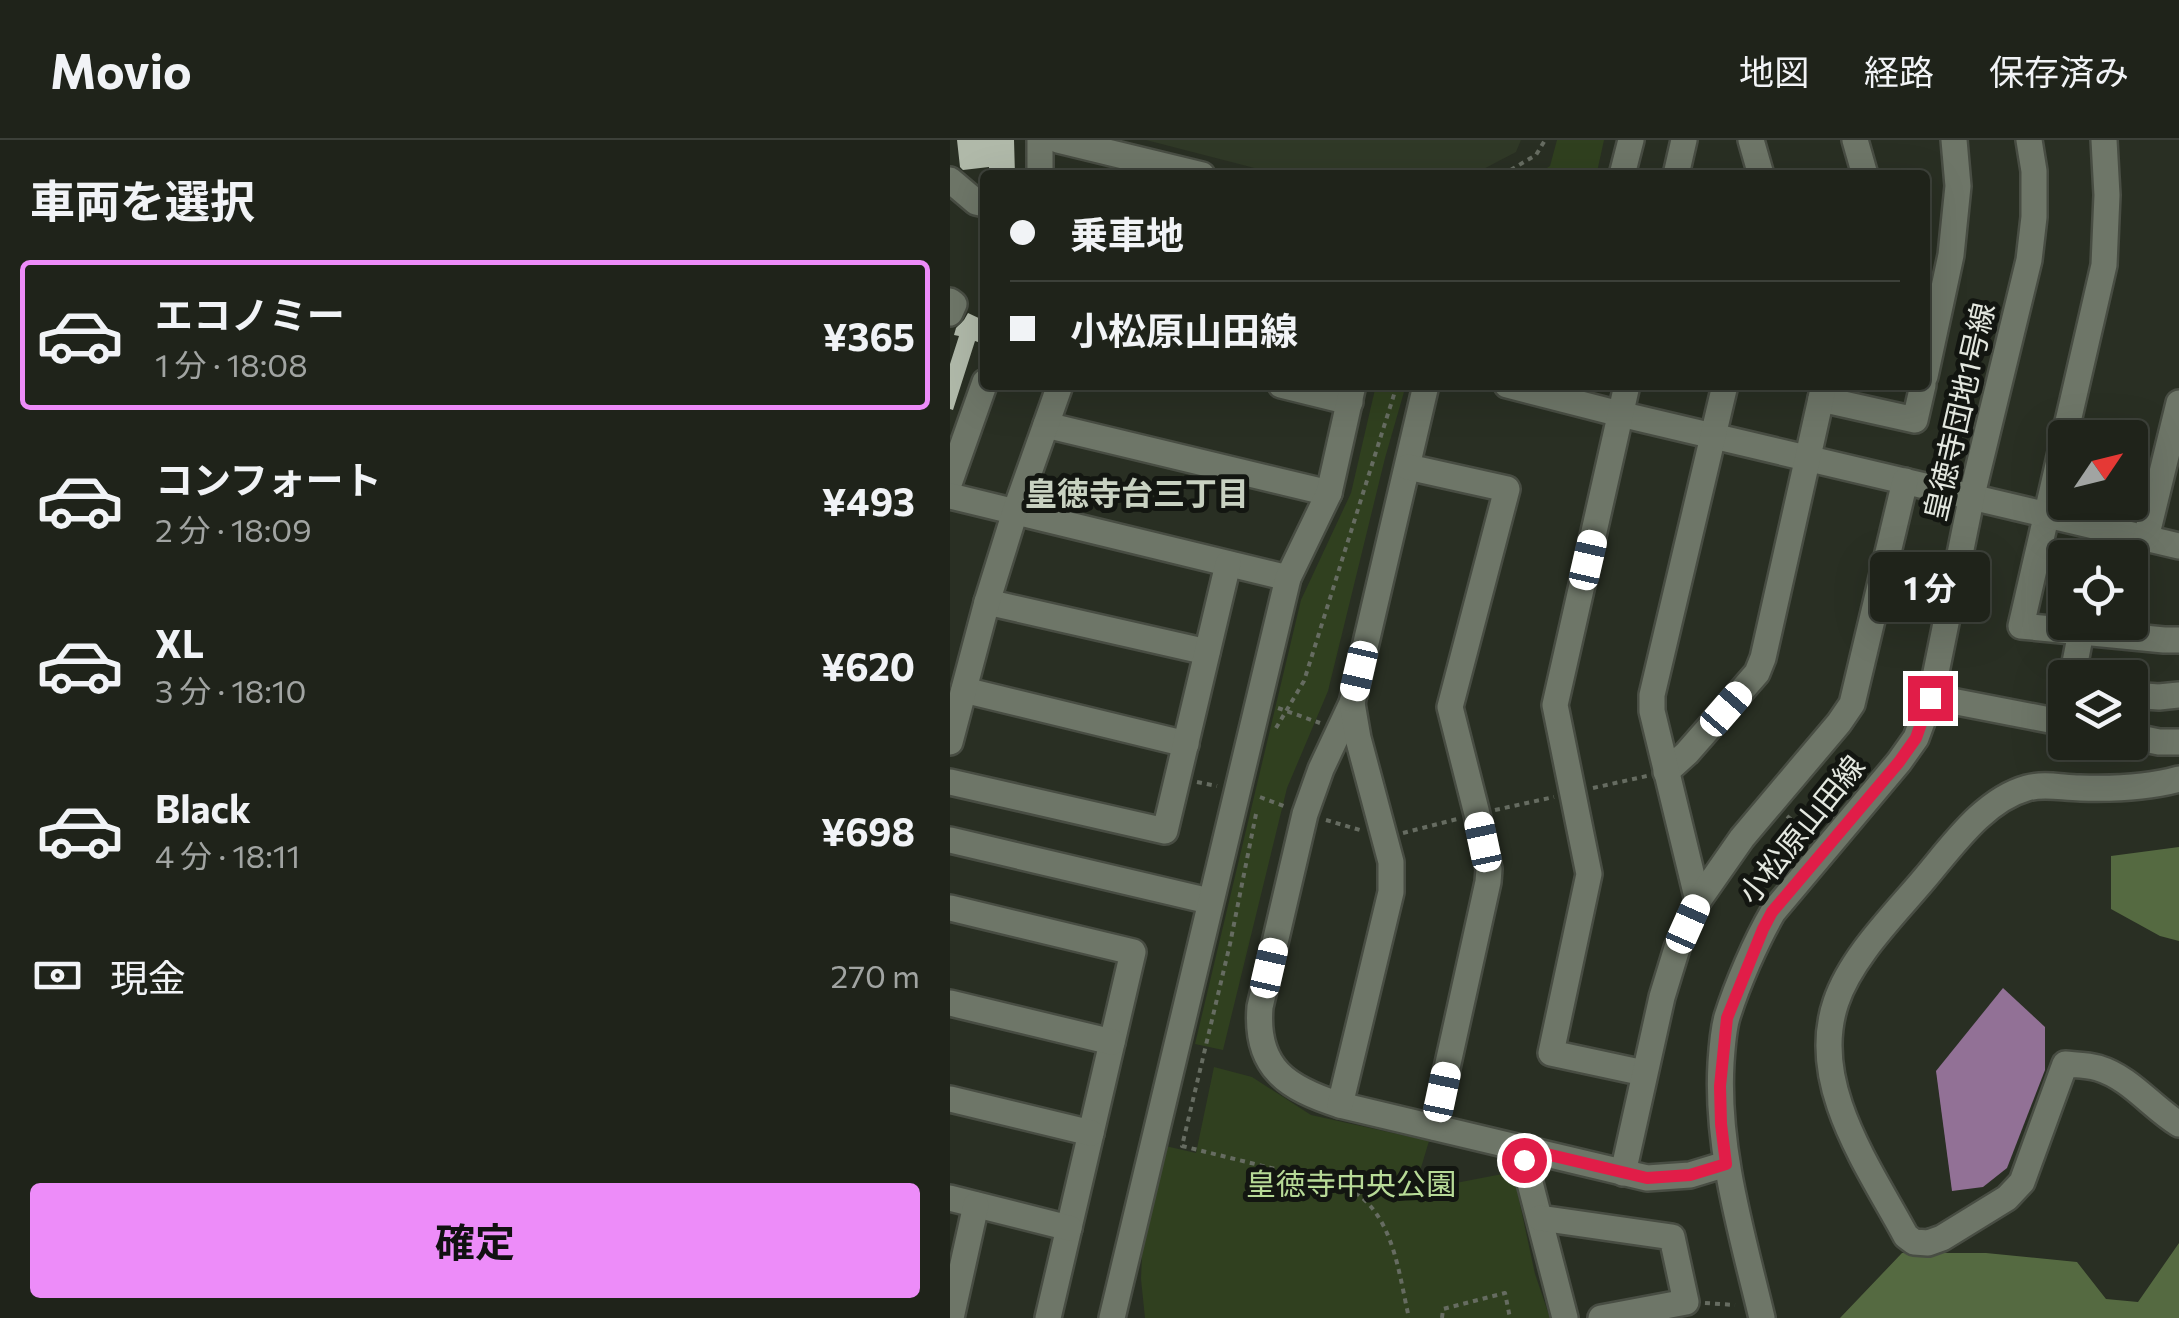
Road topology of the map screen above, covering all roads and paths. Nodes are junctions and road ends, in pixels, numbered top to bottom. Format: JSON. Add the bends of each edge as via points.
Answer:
{"nodes":[{"id":1,"x":1040,"y":140,"type":"edge"},
{"id":2,"x":1058,"y":140,"type":"edge"},
{"id":3,"x":1545,"y":140,"type":"edge"},
{"id":4,"x":1631,"y":140,"type":"edge"},
{"id":5,"x":1684,"y":140,"type":"edge"},
{"id":6,"x":1751,"y":140,"type":"edge"},
{"id":7,"x":1855,"y":140,"type":"edge"},
{"id":8,"x":1954,"y":140,"type":"edge"},
{"id":9,"x":2029,"y":140,"type":"edge"},
{"id":10,"x":2104,"y":140,"type":"edge"},
{"id":11,"x":1110,"y":164,"type":"edge"},
{"id":12,"x":1040,"y":170,"type":"edge"},
{"id":13,"x":1160,"y":170,"type":"edge"},
{"id":14,"x":1510,"y":170,"type":"edge"},
{"id":15,"x":1623,"y":170,"type":"edge"},
{"id":16,"x":1677,"y":170,"type":"edge"},
{"id":17,"x":1760,"y":170,"type":"edge"},
{"id":18,"x":1864,"y":170,"type":"edge"},
{"id":19,"x":950,"y":180,"type":"edge"},
{"id":20,"x":980,"y":203,"type":"edge"},
{"id":21,"x":950,"y":301,"type":"edge"},
{"id":22,"x":950,"y":314,"type":"edge"},
{"id":23,"x":1930,"y":352,"type":"edge"},
{"id":24,"x":982,"y":390,"type":"edge"},
{"id":25,"x":1058,"y":390,"type":"edge"},
{"id":26,"x":1325,"y":390,"type":"edge"},
{"id":27,"x":1425,"y":390,"type":"edge"},
{"id":28,"x":1540,"y":390,"type":"edge"},
{"id":29,"x":1626,"y":390,"type":"edge"},
{"id":30,"x":1724,"y":390,"type":"edge"},
{"id":31,"x":1922,"y":390,"type":"edge"},
{"id":32,"x":1823,"y":392,"type":"edge"},
{"id":33,"x":1352,"y":393,"type":"edge"},
{"id":34,"x":2179,"y":403,"type":"edge"},
{"id":35,"x":1620,"y":414,"type":"junction"},
{"id":36,"x":1046,"y":426,"type":"junction"},
{"id":37,"x":1714,"y":436,"type":"junction"},
{"id":38,"x":1809,"y":459,"type":"junction"},
{"id":39,"x":1408,"y":467,"type":"junction"},
{"id":40,"x":950,"y":480,"type":"edge"},
{"id":41,"x":1905,"y":481,"type":"junction"},
{"id":42,"x":1329,"y":492,"type":"junction"},
{"id":43,"x":950,"y":496,"type":"edge"},
{"id":44,"x":1972,"y":496,"type":"junction"},
{"id":45,"x":1015,"y":512,"type":"junction"},
{"id":46,"x":2046,"y":514,"type":"junction"},
{"id":47,"x":2146,"y":538,"type":"junction"},
{"id":48,"x":2179,"y":546,"type":"edge"},
{"id":49,"x":1228,"y":564,"type":"junction"},
{"id":50,"x":1288,"y":578,"type":"junction"},
{"id":51,"x":987,"y":602,"type":"junction"},
{"id":52,"x":2048,"y":629,"type":"edge"},
{"id":53,"x":2148,"y":638,"type":"edge"},
{"id":54,"x":2179,"y":640,"type":"edge"},
{"id":55,"x":1207,"y":652,"type":"junction"},
{"id":56,"x":964,"y":690,"type":"junction"},
{"id":57,"x":2179,"y":695,"type":"edge"},
{"id":58,"x":2148,"y":697,"type":"edge"},
{"id":59,"x":1930,"y":698,"type":"junction"},
{"id":60,"x":1352,"y":703,"type":"junction"},
{"id":61,"x":1258,"y":705,"type":"junction"},
{"id":62,"x":2048,"y":721,"type":"edge"},
{"id":63,"x":1330,"y":726,"type":"dead end"},
{"id":64,"x":2148,"y":740,"type":"edge"},
{"id":65,"x":950,"y":742,"type":"edge"},
{"id":66,"x":2179,"y":742,"type":"edge"},
{"id":67,"x":1186,"y":744,"type":"junction"},
{"id":68,"x":1666,"y":772,"type":"junction"},
{"id":69,"x":1178,"y":777,"type":"junction"},
{"id":70,"x":2179,"y":779,"type":"edge"},
{"id":71,"x":950,"y":782,"type":"edge"},
{"id":72,"x":1236,"y":791,"type":"junction"},
{"id":73,"x":1771,"y":804,"type":"junction"},
{"id":74,"x":1810,"y":835,"type":"dead end"},
{"id":75,"x":950,"y":840,"type":"edge"},
{"id":76,"x":1698,"y":901,"type":"junction"},
{"id":77,"x":1210,"y":902,"type":"junction"},
{"id":78,"x":950,"y":908,"type":"edge"},
{"id":79,"x":950,"y":1003,"type":"edge"},
{"id":80,"x":1112,"y":1042,"type":"junction"},
{"id":81,"x":1644,"y":1073,"type":"junction"},
{"id":82,"x":950,"y":1100,"type":"edge"},
{"id":83,"x":1340,"y":1105,"type":"junction"},
{"id":84,"x":2179,"y":1124,"type":"edge"},
{"id":85,"x":1434,"y":1127,"type":"junction"},
{"id":86,"x":1091,"y":1133,"type":"junction"},
{"id":87,"x":1521,"y":1148,"type":"junction"},
{"id":88,"x":1726,"y":1164,"type":"junction"},
{"id":89,"x":1623,"y":1173,"type":"junction"},
{"id":90,"x":950,"y":1198,"type":"edge"},
{"id":91,"x":976,"y":1205,"type":"junction"},
{"id":92,"x":1540,"y":1218,"type":"junction"},
{"id":93,"x":1069,"y":1228,"type":"junction"},
{"id":94,"x":1686,"y":1302,"type":"junction"},
{"id":95,"x":1754,"y":1312,"type":"edge"},
{"id":96,"x":951,"y":1318,"type":"edge"},
{"id":97,"x":1048,"y":1318,"type":"edge"},
{"id":98,"x":1112,"y":1318,"type":"edge"},
{"id":99,"x":1442,"y":1318,"type":"edge"},
{"id":100,"x":1510,"y":1318,"type":"edge"},
{"id":101,"x":1565,"y":1318,"type":"edge"},
{"id":102,"x":1600,"y":1318,"type":"edge"}],
"edges":[{"from":1,"to":12,"type":"street"},
{"from":2,"to":11,"type":"street"},
{"from":3,"to":14,"type":"path"},
{"from":4,"to":15,"type":"street"},
{"from":5,"to":16,"type":"street"},
{"from":6,"to":17,"type":"street"},
{"from":7,"to":18,"type":"street"},
{"from":8,"to":23,"type":"street","via":[[1958,186]]},
{"from":9,"to":44,"type":"street","name":"皇徳寺団地1号線","via":[[2029,260]]},
{"from":10,"to":46,"type":"street","via":[[2104,265]]},
{"from":11,"to":13,"type":"street"},
{"from":19,"to":20,"type":"street"},
{"from":21,"to":22,"type":"street"},
{"from":24,"to":40,"type":"street"},
{"from":25,"to":36,"type":"street"},
{"from":26,"to":33,"type":"street"},
{"from":27,"to":39,"type":"street"},
{"from":28,"to":35,"type":"street"},
{"from":29,"to":35,"type":"street"},
{"from":30,"to":37,"type":"street"},
{"from":31,"to":32,"type":"street","via":[[1916,420]]},
{"from":32,"to":38,"type":"street"},
{"from":33,"to":42,"type":"street"},
{"from":34,"to":47,"type":"street"},
{"from":35,"to":37,"type":"street"},
{"from":35,"to":81,"type":"street","via":[[1555,705],[1589,874],[1550,1053]]},
{"from":36,"to":42,"type":"street"},
{"from":36,"to":45,"type":"street"},
{"from":37,"to":38,"type":"street"},
{"from":37,"to":68,"type":"street","via":[[1652,696]]},
{"from":38,"to":41,"type":"street"},
{"from":38,"to":68,"type":"street","via":[[1757,673]]},
{"from":39,"to":60,"type":"street"},
{"from":39,"to":85,"type":"street","via":[[1507,489],[1450,707],[1488,882]]},
{"from":41,"to":44,"type":"street"},
{"from":41,"to":73,"type":"street","via":[[1852,704]]},
{"from":42,"to":50,"type":"street"},
{"from":43,"to":45,"type":"street"},
{"from":44,"to":46,"type":"street"},
{"from":44,"to":59,"type":"street","name":"皇徳寺団地1号線"},
{"from":45,"to":49,"type":"street"},
{"from":45,"to":51,"type":"street"},
{"from":46,"to":47,"type":"street"},
{"from":46,"to":52,"type":"street","via":[[2021,626]]},
{"from":47,"to":48,"type":"street"},
{"from":49,"to":50,"type":"street"},
{"from":49,"to":55,"type":"street"},
{"from":50,"to":61,"type":"street"},
{"from":51,"to":55,"type":"street"},
{"from":51,"to":56,"type":"street"},
{"from":53,"to":54,"type":"street"},
{"from":55,"to":67,"type":"street"},
{"from":56,"to":65,"type":"street"},
{"from":56,"to":67,"type":"street"},
{"from":57,"to":58,"type":"street"},
{"from":59,"to":62,"type":"street"},
{"from":59,"to":88,"type":"street","name":"小松原山田線","via":[[1899,762],[1763,929],[1727,1018],[1720,1086]]},
{"from":60,"to":83,"type":"street","via":[[1392,862],[1391,892]]},
{"from":60,"to":83,"type":"street","via":[[1305,814],[1258,1023],[1282,1078]]},
{"from":61,"to":63,"type":"path"},
{"from":61,"to":72,"type":"street"},
{"from":64,"to":66,"type":"street"},
{"from":67,"to":69,"type":"street"},
{"from":68,"to":76,"type":"street"},
{"from":69,"to":71,"type":"street","via":[[1165,830]]},
{"from":69,"to":72,"type":"path"},
{"from":70,"to":84,"type":"street","via":[[2026,788],[1986,811],[1852,970],[1836,1002],[1830,1037],[1840,1107],[1914,1242],[1942,1238],[2022,1182],[2066,1064],[2117,1076]]},
{"from":72,"to":77,"type":"street"},
{"from":73,"to":74,"type":"path"},
{"from":73,"to":76,"type":"street"},
{"from":75,"to":77,"type":"street"},
{"from":76,"to":81,"type":"street","via":[[1677,948]]},
{"from":77,"to":98,"type":"street"},
{"from":78,"to":80,"type":"street","via":[[1133,952]]},
{"from":79,"to":80,"type":"street"},
{"from":80,"to":86,"type":"street"},
{"from":81,"to":89,"type":"street"},
{"from":82,"to":86,"type":"street"},
{"from":83,"to":85,"type":"street"},
{"from":85,"to":87,"type":"street"},
{"from":86,"to":93,"type":"street"},
{"from":87,"to":89,"type":"street"},
{"from":87,"to":92,"type":"street"},
{"from":88,"to":89,"type":"street","via":[[1668,1178]]},
{"from":88,"to":95,"type":"street","name":"小松原山田線"},
{"from":90,"to":91,"type":"street"},
{"from":91,"to":93,"type":"street"},
{"from":91,"to":96,"type":"street"},
{"from":92,"to":94,"type":"street","via":[[1672,1237]]},
{"from":92,"to":101,"type":"street"},
{"from":93,"to":97,"type":"street"},
{"from":94,"to":95,"type":"path"},
{"from":94,"to":102,"type":"street"},
{"from":99,"to":100,"type":"path","via":[[1443,1309],[1505,1293]]}]}
